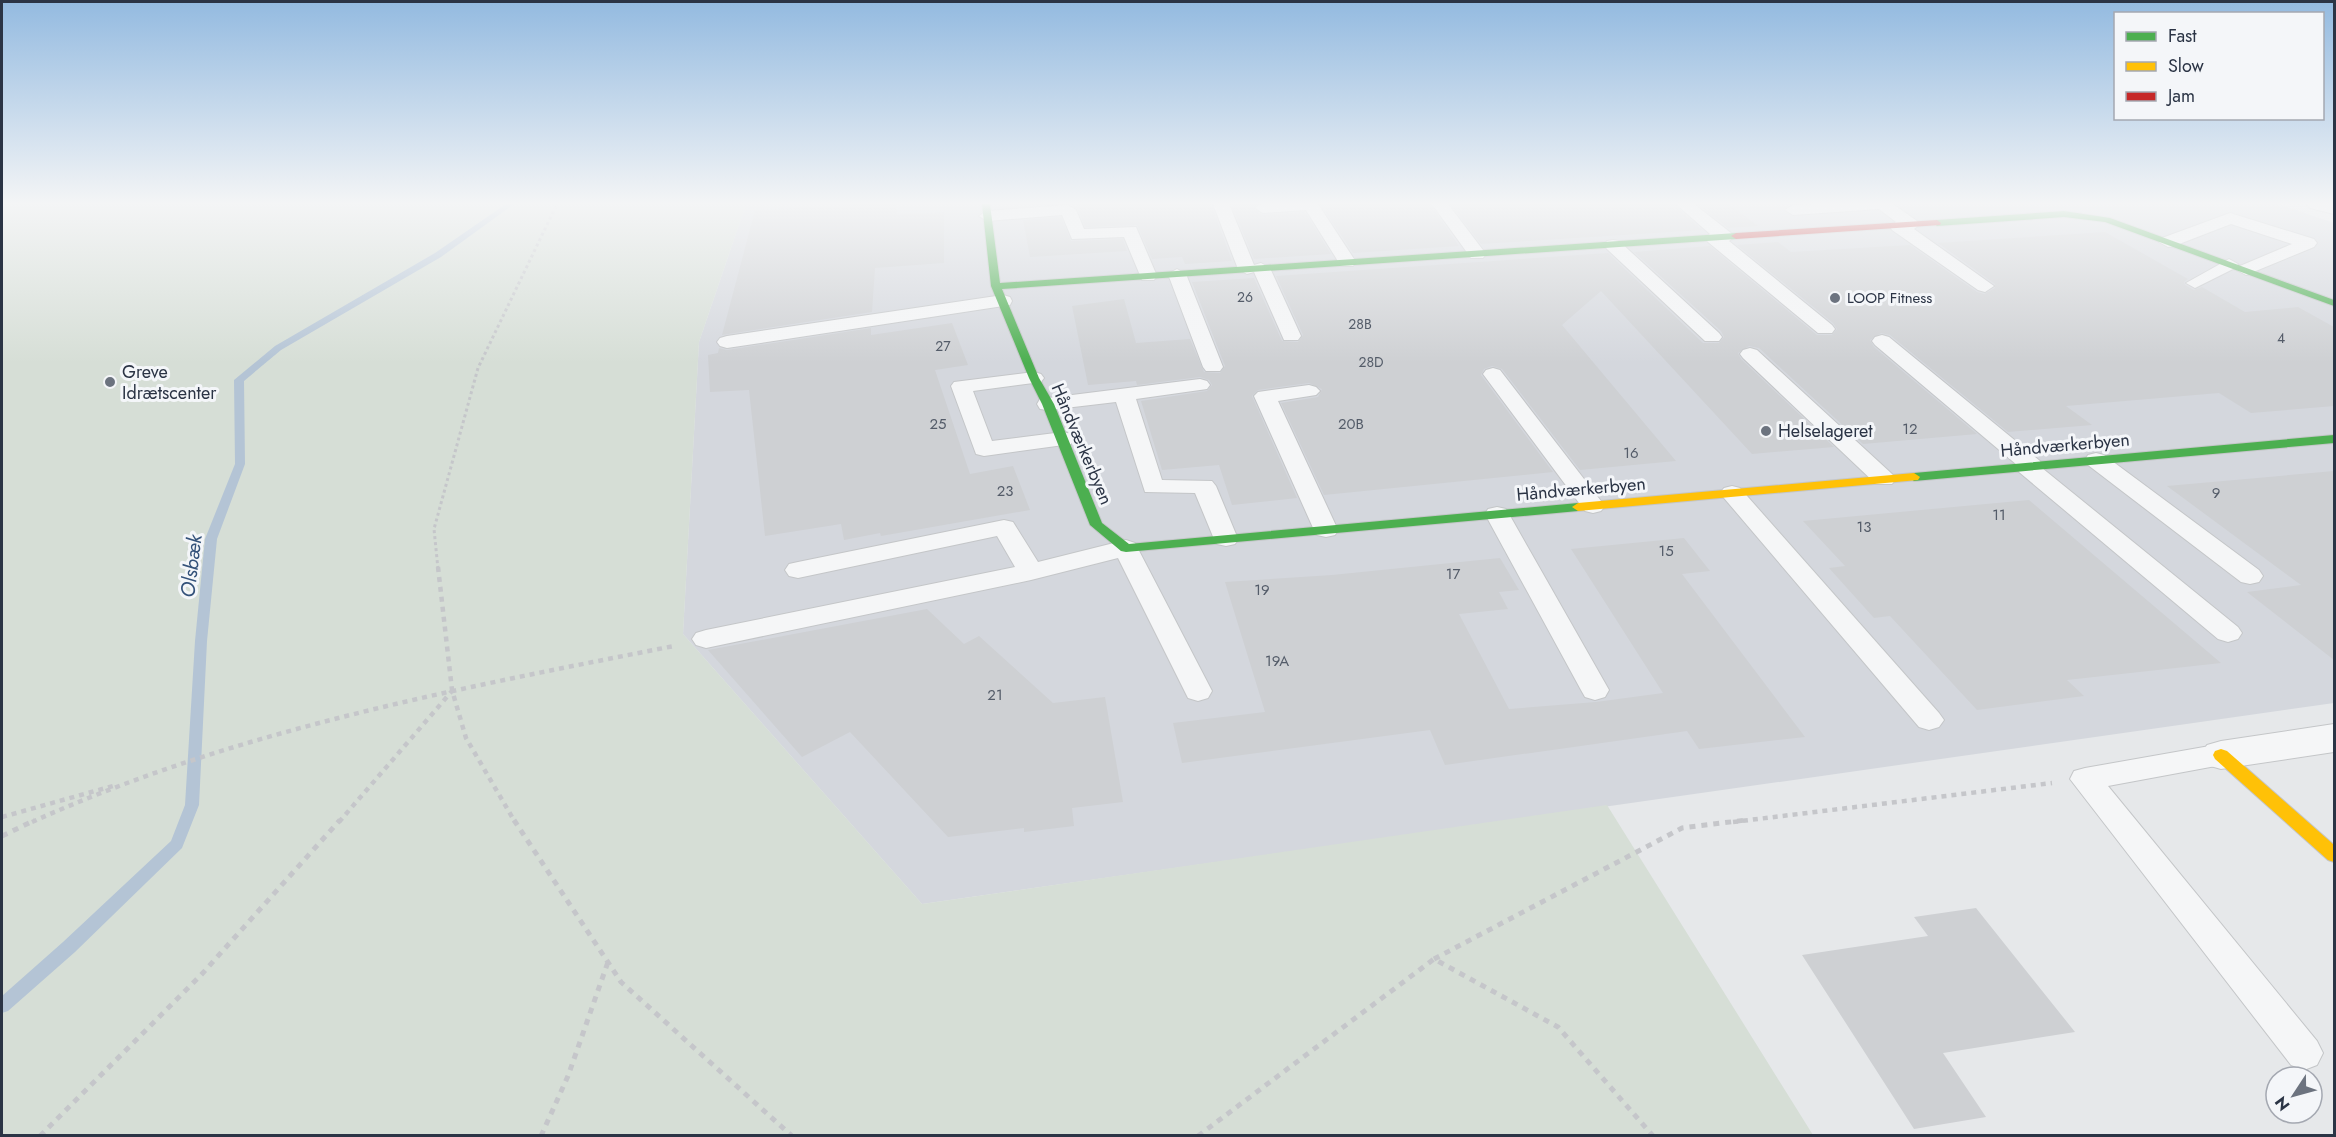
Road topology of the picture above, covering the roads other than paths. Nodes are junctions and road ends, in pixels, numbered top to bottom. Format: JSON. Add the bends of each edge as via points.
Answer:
{"nodes":[{"id":1,"x":994,"y":257,"type":"edge"},
{"id":2,"x":1140,"y":257,"type":"edge"},
{"id":3,"x":1248,"y":257,"type":"edge"},
{"id":4,"x":1344,"y":257,"type":"edge"},
{"id":5,"x":1427,"y":257,"type":"edge"},
{"id":6,"x":1627,"y":257,"type":"edge"},
{"id":7,"x":1743,"y":257,"type":"edge"},
{"id":8,"x":1947,"y":257,"type":"edge"},
{"id":9,"x":2210,"y":257,"type":"edge"},
{"id":10,"x":2267,"y":257,"type":"edge"},
{"id":11,"x":1347,"y":262,"type":"junction"},
{"id":12,"x":2238,"y":267,"type":"junction"},
{"id":13,"x":1254,"y":268,"type":"junction"},
{"id":14,"x":1177,"y":274,"type":"junction"},
{"id":15,"x":1148,"y":276,"type":"junction"},
{"id":16,"x":2195,"y":284,"type":"dead end"},
{"id":17,"x":1985,"y":286,"type":"dead end"},
{"id":18,"x":1000,"y":293,"type":"junction"},
{"id":19,"x":2334,"y":303,"type":"edge"},
{"id":20,"x":1825,"y":329,"type":"dead end"},
{"id":21,"x":1292,"y":336,"type":"dead end"},
{"id":22,"x":1712,"y":338,"type":"dead end"},
{"id":23,"x":1882,"y":341,"type":"dead end"},
{"id":24,"x":727,"y":342,"type":"dead end"},
{"id":25,"x":1750,"y":354,"type":"dead end"},
{"id":26,"x":1213,"y":367,"type":"dead end"},
{"id":27,"x":1493,"y":374,"type":"dead end"},
{"id":28,"x":1034,"y":378,"type":"junction"},
{"id":29,"x":1200,"y":385,"type":"dead end"},
{"id":30,"x":1309,"y":391,"type":"dead end"},
{"id":31,"x":1124,"y":394,"type":"junction"},
{"id":32,"x":1048,"y":404,"type":"junction"},
{"id":33,"x":1063,"y":439,"type":"junction"},
{"id":34,"x":2334,"y":439,"type":"edge"},
{"id":35,"x":2096,"y":460,"type":"junction"},
{"id":36,"x":2029,"y":466,"type":"junction"},
{"id":37,"x":1884,"y":479,"type":"junction"},
{"id":38,"x":1732,"y":493,"type":"junction"},
{"id":39,"x":1593,"y":506,"type":"junction"},
{"id":40,"x":1497,"y":514,"type":"junction"},
{"id":41,"x":1326,"y":530,"type":"junction"},
{"id":42,"x":1226,"y":539,"type":"junction"},
{"id":43,"x":1126,"y":548,"type":"junction"},
{"id":44,"x":798,"y":570,"type":"dead end"},
{"id":45,"x":1031,"y":572,"type":"junction"},
{"id":46,"x":2250,"y":576,"type":"dead end"},
{"id":47,"x":2228,"y":633,"type":"dead end"},
{"id":48,"x":706,"y":639,"type":"road end"},
{"id":49,"x":1595,"y":690,"type":"dead end"},
{"id":50,"x":1198,"y":691,"type":"dead end"},
{"id":51,"x":1929,"y":720,"type":"dead end"},
{"id":52,"x":2334,"y":738,"type":"edge"},
{"id":53,"x":2221,"y":754,"type":"junction"},
{"id":54,"x":2334,"y":855,"type":"edge"},
{"id":55,"x":2304,"y":1053,"type":"dead end"}],
"edges":[{"from":1,"to":18,"type":"street","name":"Håndværkerbyen"},
{"from":2,"to":15,"type":"lane"},
{"from":3,"to":13,"type":"lane"},
{"from":4,"to":11,"type":"lane"},
{"from":5,"to":11,"type":"street"},
{"from":6,"to":22,"type":"lane"},
{"from":7,"to":20,"type":"lane"},
{"from":8,"to":17,"type":"lane"},
{"from":9,"to":12,"type":"street"},
{"from":10,"to":12,"type":"lane"},
{"from":11,"to":13,"type":"street"},
{"from":12,"to":16,"type":"lane"},
{"from":12,"to":19,"type":"street"},
{"from":13,"to":14,"type":"street"},
{"from":13,"to":21,"type":"lane"},
{"from":14,"to":15,"type":"street"},
{"from":14,"to":26,"type":"lane"},
{"from":15,"to":18,"type":"street"},
{"from":18,"to":24,"type":"lane"},
{"from":18,"to":28,"type":"street","name":"Håndværkerbyen"},
{"from":23,"to":36,"type":"lane"},
{"from":25,"to":37,"type":"lane"},
{"from":27,"to":39,"type":"lane"},
{"from":28,"to":32,"type":"street","name":"Håndværkerbyen"},
{"from":28,"to":33,"type":"lane","via":[[961,386],[984,449]]},
{"from":29,"to":31,"type":"lane"},
{"from":30,"to":41,"type":"lane","via":[[1265,396]]},
{"from":31,"to":32,"type":"lane"},
{"from":31,"to":42,"type":"lane","via":[[1153,487],[1203,486]]},
{"from":32,"to":33,"type":"street","name":"Håndværkerbyen"},
{"from":33,"to":43,"type":"street","name":"Håndværkerbyen","via":[[1096,525]]},
{"from":34,"to":35,"type":"street","name":"Håndværkerbyen"},
{"from":35,"to":36,"type":"street","name":"Håndværkerbyen"},
{"from":35,"to":46,"type":"lane"},
{"from":36,"to":37,"type":"street","name":"Håndværkerbyen"},
{"from":36,"to":47,"type":"lane"},
{"from":37,"to":38,"type":"street","name":"Håndværkerbyen"},
{"from":38,"to":39,"type":"street","name":"Håndværkerbyen"},
{"from":38,"to":51,"type":"lane"},
{"from":39,"to":40,"type":"street","name":"Håndværkerbyen"},
{"from":40,"to":41,"type":"street","name":"Håndværkerbyen"},
{"from":40,"to":49,"type":"lane"},
{"from":41,"to":42,"type":"street","name":"Håndværkerbyen"},
{"from":42,"to":43,"type":"street","name":"Håndværkerbyen"},
{"from":43,"to":45,"type":"lane"},
{"from":43,"to":50,"type":"lane"},
{"from":44,"to":45,"type":"lane","via":[[1004,527]]},
{"from":45,"to":48,"type":"lane"},
{"from":52,"to":53,"type":"street"},
{"from":53,"to":54,"type":"street"},
{"from":53,"to":55,"type":"lane","via":[[2085,779]]}]}
